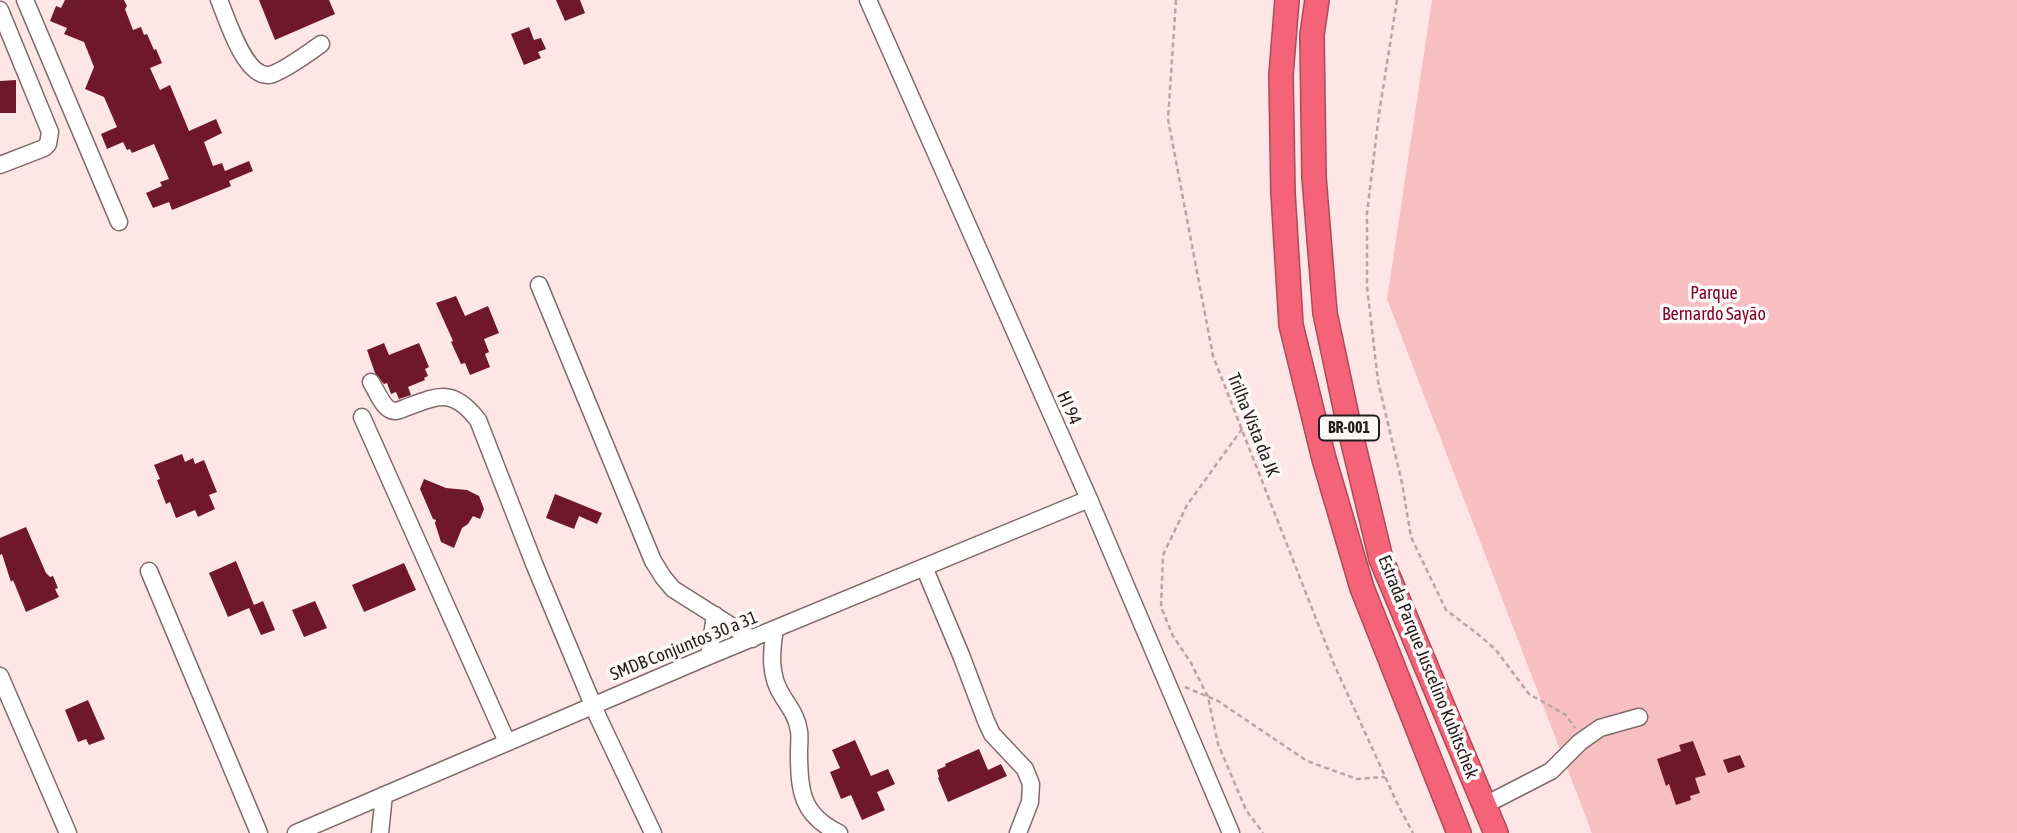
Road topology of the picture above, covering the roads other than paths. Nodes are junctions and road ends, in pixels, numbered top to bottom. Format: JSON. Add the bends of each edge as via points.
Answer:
{"nodes":[{"id":1,"x":24,"y":0,"type":"edge"},
{"id":2,"x":219,"y":0,"type":"edge"},
{"id":3,"x":868,"y":0,"type":"edge"},
{"id":4,"x":1287,"y":0,"type":"edge"},
{"id":5,"x":1317,"y":0,"type":"edge"},
{"id":6,"x":0,"y":10,"type":"edge"},
{"id":7,"x":321,"y":44,"type":"dead end"},
{"id":8,"x":0,"y":165,"type":"edge"},
{"id":9,"x":119,"y":222,"type":"dead end"},
{"id":10,"x":539,"y":285,"type":"dead end"},
{"id":11,"x":371,"y":382,"type":"dead end"},
{"id":12,"x":362,"y":417,"type":"dead end"},
{"id":13,"x":1089,"y":499,"type":"junction"},
{"id":14,"x":923,"y":567,"type":"junction"},
{"id":15,"x":149,"y":571,"type":"dead end"},
{"id":16,"x":715,"y":615,"type":"junction"},
{"id":17,"x":775,"y":629,"type":"junction"},
{"id":18,"x":751,"y":639,"type":"junction"},
{"id":19,"x":709,"y":656,"type":"junction"},
{"id":20,"x":0,"y":676,"type":"edge"},
{"id":21,"x":593,"y":705,"type":"junction"},
{"id":22,"x":1639,"y":717,"type":"dead end"},
{"id":23,"x":507,"y":742,"type":"junction"},
{"id":24,"x":384,"y":795,"type":"junction"},
{"id":25,"x":1485,"y":805,"type":"junction"},
{"id":26,"x":68,"y":833,"type":"edge"},
{"id":27,"x":259,"y":833,"type":"edge"},
{"id":28,"x":296,"y":833,"type":"edge"},
{"id":29,"x":380,"y":833,"type":"edge"},
{"id":30,"x":653,"y":833,"type":"edge"},
{"id":31,"x":839,"y":833,"type":"edge"},
{"id":32,"x":1017,"y":833,"type":"edge"},
{"id":33,"x":1230,"y":833,"type":"edge"},
{"id":34,"x":1459,"y":833,"type":"edge"},
{"id":35,"x":1496,"y":833,"type":"edge"}],
"edges":[{"from":1,"to":9,"type":"street"},
{"from":2,"to":7,"type":"street","via":[[243,55],[258,73],[277,72]]},
{"from":3,"to":13,"type":"street","name":"HI 94"},
{"from":4,"to":34,"type":"highway","name":"Estrada Parque Juscelino Kubitschek","number":"BR-001","via":[[1281,101],[1292,325],[1324,459],[1362,588]]},
{"from":5,"to":25,"type":"highway","name":"Estrada Parque Juscelino Kubitschek","number":"BR-001","via":[[1312,35],[1314,177],[1325,313],[1381,559]]},
{"from":6,"to":8,"type":"street","via":[[50,132],[44,148]]},
{"from":10,"to":16,"type":"street","via":[[653,561],[673,589]]},
{"from":11,"to":21,"type":"street","via":[[387,409],[396,412],[447,396],[478,420]]},
{"from":12,"to":23,"type":"street"},
{"from":13,"to":14,"type":"street","name":"SMDB Conjuntos 30 a 31"},
{"from":13,"to":33,"type":"street","name":"HI 94"},
{"from":14,"to":17,"type":"street","name":"SMDB Conjuntos 30 a 31"},
{"from":14,"to":32,"type":"street","via":[[992,734],[1025,769],[1031,784],[1030,802]]},
{"from":15,"to":27,"type":"street"},
{"from":16,"to":18,"type":"street"},
{"from":16,"to":19,"type":"street"},
{"from":17,"to":18,"type":"street","name":"SMDB Conjuntos 30 a 31"},
{"from":17,"to":31,"type":"street","via":[[774,678],[794,712],[799,731],[800,788],[813,816]]},
{"from":18,"to":19,"type":"street","name":"SMDB Conjuntos 30 a 31"},
{"from":19,"to":21,"type":"street","name":"SMDB Conjuntos 30 a 31"},
{"from":20,"to":26,"type":"street"},
{"from":21,"to":23,"type":"street","name":"SMDB Conjuntos 30 a 31"},
{"from":21,"to":30,"type":"street"},
{"from":22,"to":25,"type":"street","via":[[1600,728],[1551,771]]},
{"from":23,"to":24,"type":"street","name":"SMDB Conjuntos 30 a 31"},
{"from":24,"to":28,"type":"street","name":"SMDB Conjuntos 30 a 31"},
{"from":24,"to":29,"type":"street"},
{"from":25,"to":35,"type":"highway","name":"Estrada Parque Juscelino Kubitschek","number":"BR-001"}]}
